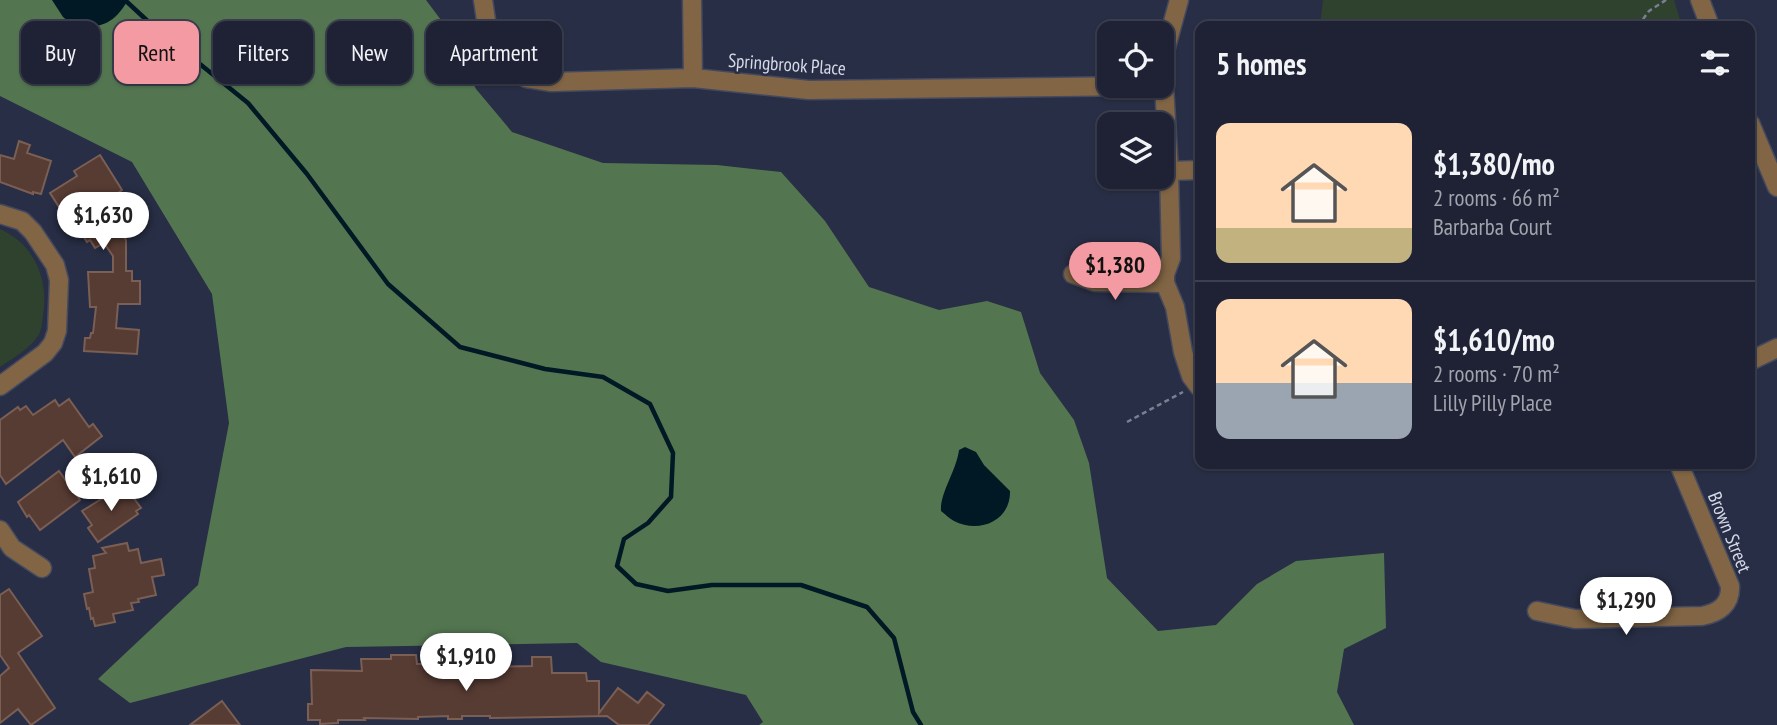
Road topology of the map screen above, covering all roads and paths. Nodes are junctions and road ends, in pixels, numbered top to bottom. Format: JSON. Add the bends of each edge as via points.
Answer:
{"nodes":[{"id":1,"x":483,"y":0,"type":"edge"},
{"id":2,"x":692,"y":0,"type":"edge"},
{"id":3,"x":1179,"y":0,"type":"edge"},
{"id":4,"x":1666,"y":0,"type":"edge"},
{"id":5,"x":1700,"y":0,"type":"edge"},
{"id":6,"x":1173,"y":21,"type":"edge"},
{"id":7,"x":1642,"y":21,"type":"edge"},
{"id":8,"x":1708,"y":21,"type":"edge"},
{"id":9,"x":693,"y":78,"type":"junction"},
{"id":10,"x":1097,"y":87,"type":"edge"},
{"id":11,"x":1755,"y":135,"type":"edge"},
{"id":12,"x":1195,"y":170,"type":"edge"},
{"id":13,"x":1174,"y":171,"type":"edge"},
{"id":14,"x":1777,"y":187,"type":"edge"},
{"id":15,"x":1170,"y":189,"type":"edge"},
{"id":16,"x":0,"y":214,"type":"edge"},
{"id":17,"x":1073,"y":274,"type":"dead end"},
{"id":18,"x":1165,"y":283,"type":"junction"},
{"id":19,"x":1777,"y":348,"type":"edge"},
{"id":20,"x":1755,"y":359,"type":"edge"},
{"id":21,"x":0,"y":386,"type":"edge"},
{"id":22,"x":1193,"y":389,"type":"edge"},
{"id":23,"x":1127,"y":422,"type":"dead end"},
{"id":24,"x":1681,"y":469,"type":"edge"},
{"id":25,"x":0,"y":530,"type":"edge"},
{"id":26,"x":42,"y":568,"type":"dead end"},
{"id":27,"x":1537,"y":611,"type":"dead end"}],
"edges":[{"from":1,"to":9,"type":"street","name":"Springbrook Place","via":[[495,51],[507,67],[526,78],[552,82]]},
{"from":2,"to":9,"type":"street"},
{"from":3,"to":6,"type":"street"},
{"from":4,"to":7,"type":"path"},
{"from":5,"to":8,"type":"street"},
{"from":9,"to":10,"type":"street","name":"Springbrook Place","via":[[809,90]]},
{"from":11,"to":14,"type":"street"},
{"from":12,"to":13,"type":"street"},
{"from":15,"to":18,"type":"street","via":[[1171,258]]},
{"from":16,"to":21,"type":"street","via":[[22,221],[33,232],[55,265],[59,280],[53,343]]},
{"from":17,"to":18,"type":"street","via":[[1095,282]]},
{"from":18,"to":22,"type":"street","via":[[1175,307]]},
{"from":19,"to":20,"type":"street"},
{"from":22,"to":23,"type":"path"},
{"from":24,"to":27,"type":"street","name":"Brown Street","via":[[1730,586],[1727,602],[1717,613],[1576,619]]},
{"from":25,"to":26,"type":"street","via":[[12,548]]}]}
